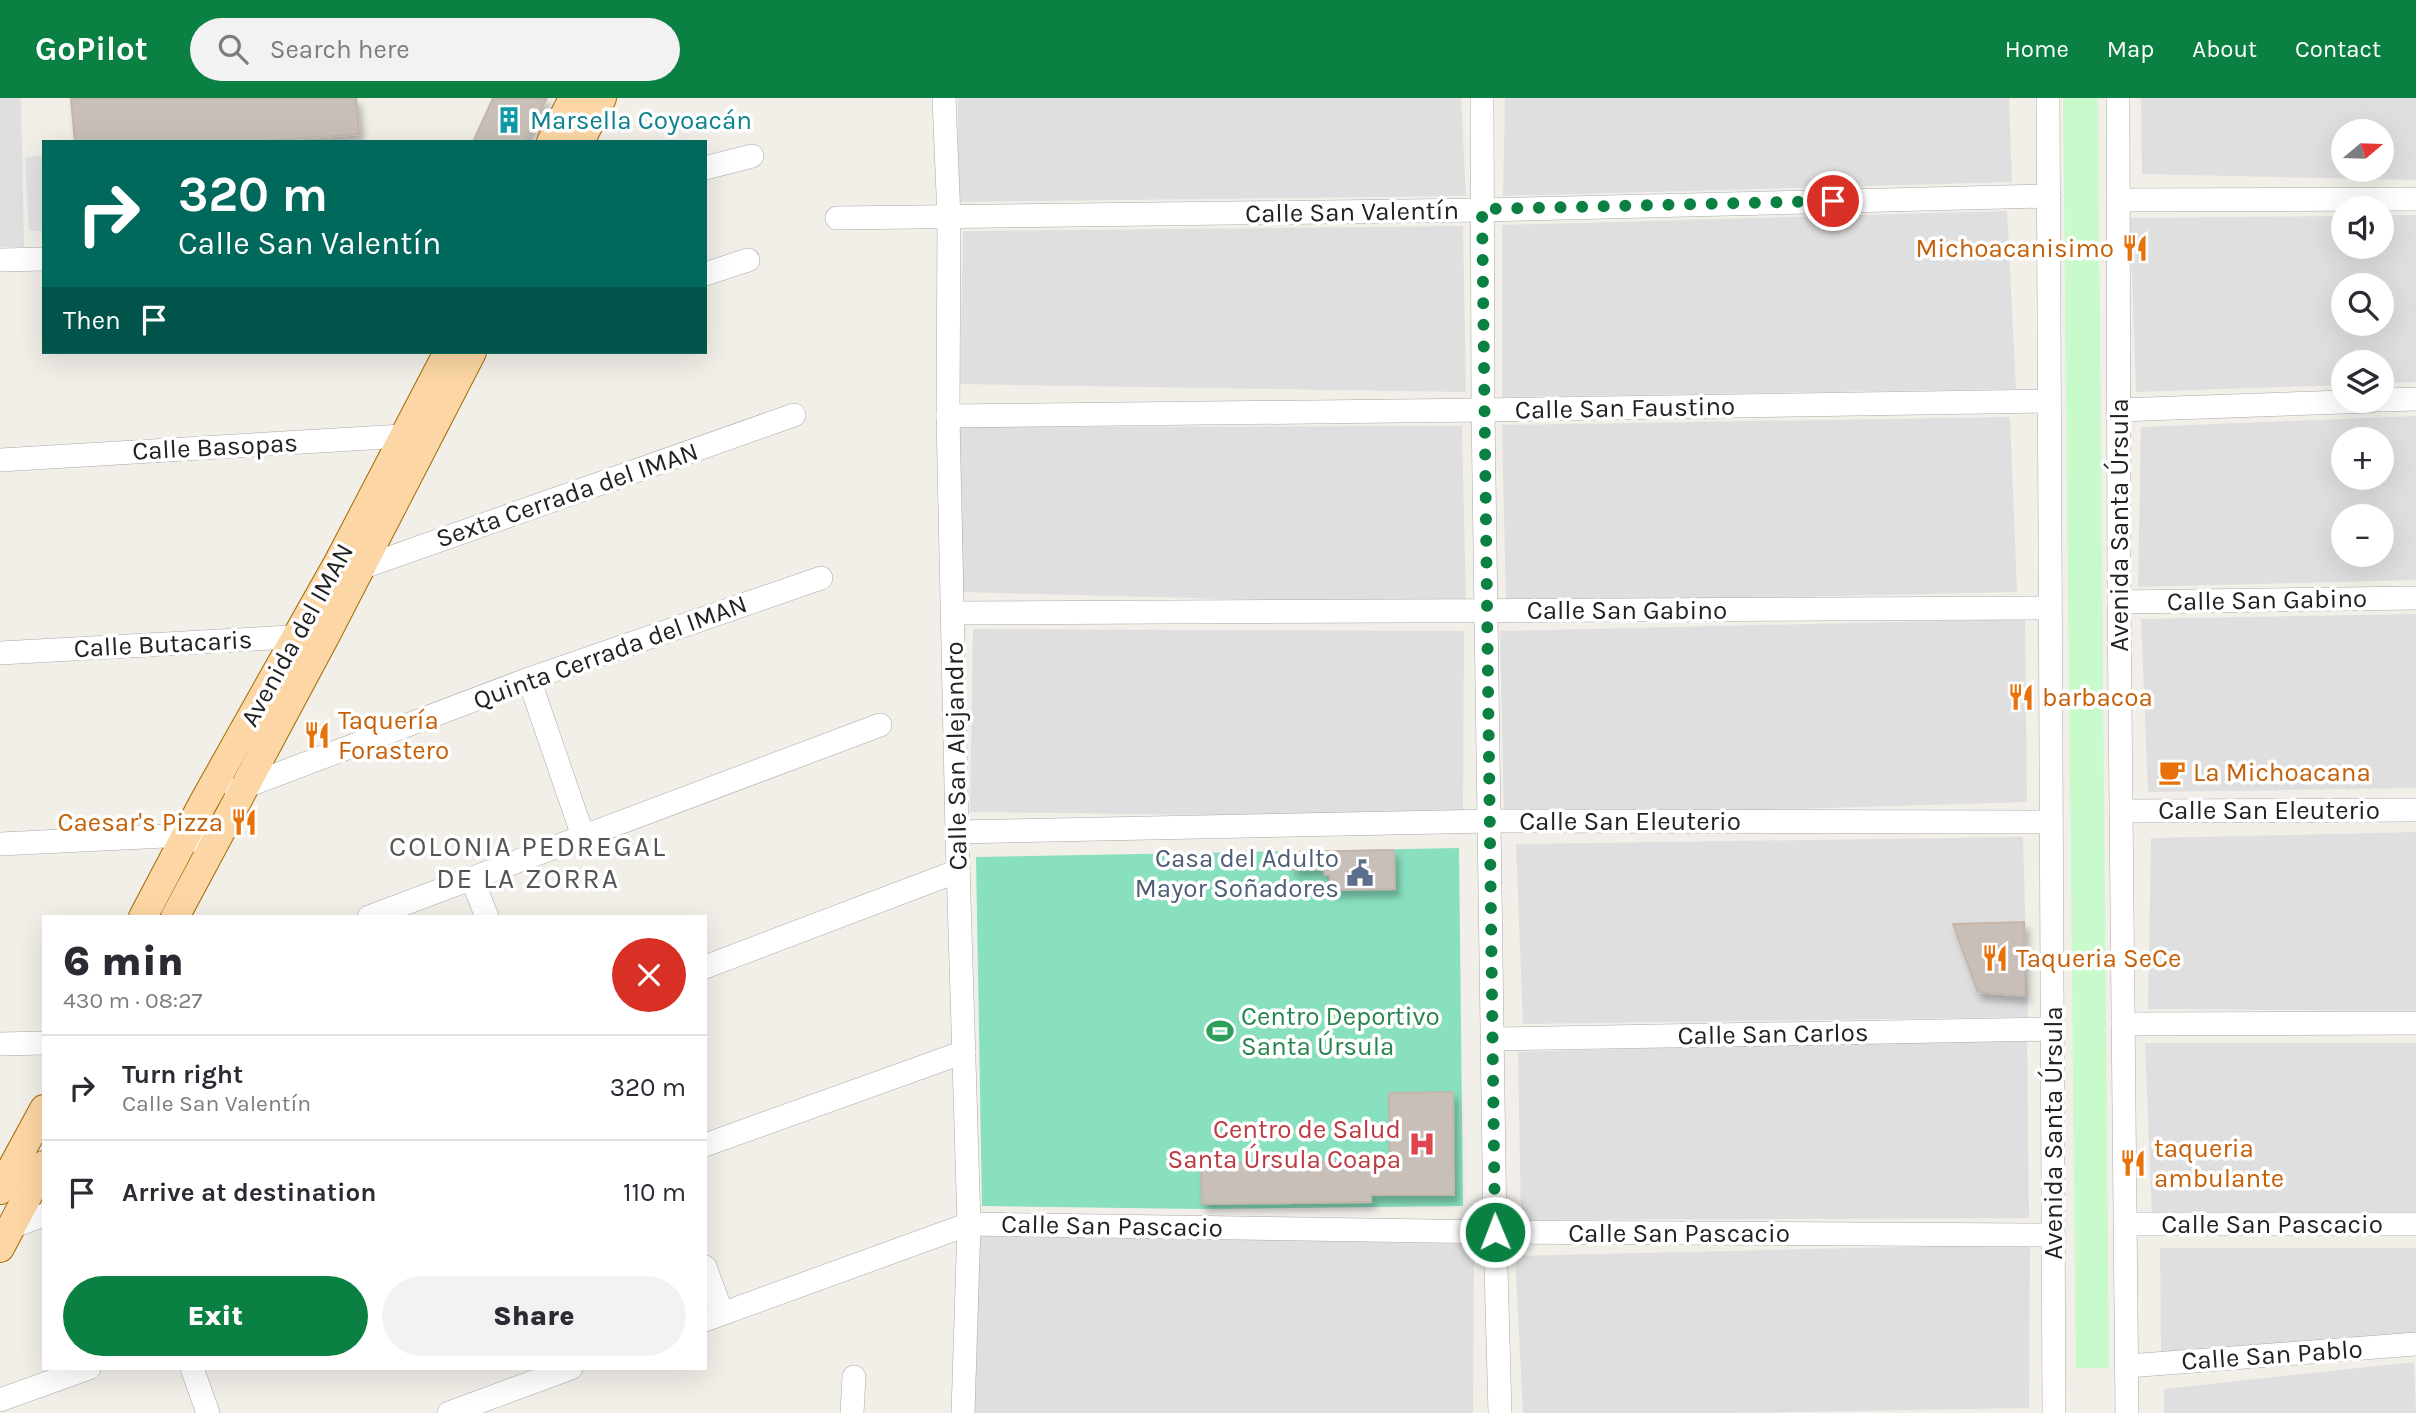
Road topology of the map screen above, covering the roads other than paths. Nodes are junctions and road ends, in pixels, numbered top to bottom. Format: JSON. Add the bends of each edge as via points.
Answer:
{"nodes":[{"id":1,"x":573,"y":98,"type":"edge"},
{"id":2,"x":602,"y":98,"type":"edge"},
{"id":3,"x":944,"y":98,"type":"edge"},
{"id":4,"x":1482,"y":98,"type":"edge"},
{"id":5,"x":2048,"y":98,"type":"edge"},
{"id":6,"x":2118,"y":98,"type":"edge"},
{"id":7,"x":552,"y":140,"type":"edge"},
{"id":8,"x":581,"y":140,"type":"edge"},
{"id":9,"x":752,"y":156,"type":"dead end"},
{"id":10,"x":707,"y":167,"type":"edge"},
{"id":11,"x":2049,"y":196,"type":"junction"},
{"id":12,"x":2416,"y":199,"type":"edge"},
{"id":13,"x":2118,"y":200,"type":"junction"},
{"id":14,"x":1482,"y":209,"type":"junction"},
{"id":15,"x":837,"y":218,"type":"dead end"},
{"id":16,"x":949,"y":218,"type":"junction"},
{"id":17,"x":42,"y":258,"type":"edge"},
{"id":18,"x":0,"y":260,"type":"edge"},
{"id":19,"x":748,"y":260,"type":"dead end"},
{"id":20,"x":707,"y":273,"type":"edge"},
{"id":21,"x":466,"y":354,"type":"edge"},
{"id":22,"x":2416,"y":399,"type":"edge"},
{"id":23,"x":2394,"y":400,"type":"edge"},
{"id":24,"x":2049,"y":401,"type":"junction"},
{"id":25,"x":2331,"y":402,"type":"edge"},
{"id":26,"x":1483,"y":410,"type":"junction"},
{"id":27,"x":2118,"y":410,"type":"junction"},
{"id":28,"x":794,"y":415,"type":"dead end"},
{"id":29,"x":948,"y":415,"type":"junction"},
{"id":30,"x":417,"y":435,"type":"junction"},
{"id":31,"x":0,"y":460,"type":"edge"},
{"id":32,"x":351,"y":563,"type":"junction"},
{"id":33,"x":821,"y":578,"type":"dead end"},
{"id":34,"x":2416,"y":598,"type":"edge"},
{"id":35,"x":2119,"y":602,"type":"junction"},
{"id":36,"x":2050,"y":608,"type":"junction"},
{"id":37,"x":1488,"y":611,"type":"junction"},
{"id":38,"x":953,"y":613,"type":"junction"},
{"id":39,"x":326,"y":635,"type":"junction"},
{"id":40,"x":298,"y":637,"type":"junction"},
{"id":41,"x":0,"y":653,"type":"edge"},
{"id":42,"x":529,"y":679,"type":"junction"},
{"id":43,"x":880,"y":725,"type":"dead end"},
{"id":44,"x":244,"y":787,"type":"junction"},
{"id":45,"x":204,"y":803,"type":"junction"},
{"id":46,"x":2416,"y":810,"type":"edge"},
{"id":47,"x":2122,"y":811,"type":"junction"},
{"id":48,"x":1491,"y":821,"type":"junction"},
{"id":49,"x":2051,"y":822,"type":"junction"},
{"id":50,"x":957,"y":832,"type":"junction"},
{"id":51,"x":186,"y":835,"type":"junction"},
{"id":52,"x":583,"y":836,"type":"junction"},
{"id":53,"x":0,"y":844,"type":"edge"},
{"id":54,"x":213,"y":847,"type":"junction"},
{"id":55,"x":958,"y":871,"type":"junction"},
{"id":56,"x":472,"y":879,"type":"junction"},
{"id":57,"x":145,"y":915,"type":"edge"},
{"id":58,"x":177,"y":915,"type":"edge"},
{"id":59,"x":374,"y":915,"type":"edge"},
{"id":60,"x":485,"y":915,"type":"edge"},
{"id":61,"x":707,"y":966,"type":"edge"},
{"id":62,"x":2416,"y":1023,"type":"edge"},
{"id":63,"x":2123,"y":1024,"type":"junction"},
{"id":64,"x":2053,"y":1029,"type":"junction"},
{"id":65,"x":1493,"y":1039,"type":"junction"},
{"id":66,"x":42,"y":1043,"type":"edge"},
{"id":67,"x":0,"y":1044,"type":"edge"},
{"id":68,"x":964,"y":1052,"type":"junction"},
{"id":69,"x":42,"y":1113,"type":"edge"},
{"id":70,"x":707,"y":1144,"type":"edge"},
{"id":71,"x":42,"y":1168,"type":"edge"},
{"id":72,"x":0,"y":1191,"type":"edge"},
{"id":73,"x":42,"y":1215,"type":"edge"},
{"id":74,"x":2416,"y":1223,"type":"edge"},
{"id":75,"x":969,"y":1224,"type":"junction"},
{"id":76,"x":2127,"y":1224,"type":"junction"},
{"id":77,"x":1495,"y":1232,"type":"junction"},
{"id":78,"x":4,"y":1235,"type":"edge"},
{"id":79,"x":2053,"y":1235,"type":"junction"},
{"id":80,"x":707,"y":1278,"type":"edge"},
{"id":81,"x":714,"y":1316,"type":"edge"},
{"id":82,"x":2416,"y":1344,"type":"edge"},
{"id":83,"x":2128,"y":1366,"type":"junction"},
{"id":84,"x":83,"y":1370,"type":"edge"},
{"id":85,"x":193,"y":1370,"type":"edge"},
{"id":86,"x":566,"y":1370,"type":"edge"},
{"id":87,"x":854,"y":1377,"type":"dead end"},
{"id":88,"x":0,"y":1400,"type":"edge"},
{"id":89,"x":208,"y":1413,"type":"edge"},
{"id":90,"x":449,"y":1413,"type":"edge"},
{"id":91,"x":852,"y":1413,"type":"edge"},
{"id":92,"x":963,"y":1413,"type":"edge"},
{"id":93,"x":1500,"y":1413,"type":"edge"},
{"id":94,"x":2054,"y":1413,"type":"edge"},
{"id":95,"x":2127,"y":1413,"type":"edge"}],
"edges":[{"from":1,"to":7,"type":"main road"},
{"from":2,"to":8,"type":"main road"},
{"from":3,"to":16,"type":"street","name":"Calle San Alejandro"},
{"from":4,"to":14,"type":"street"},
{"from":5,"to":11,"type":"street","name":"Avenida Santa Úrsula"},
{"from":6,"to":13,"type":"street","name":"Avenida Santa Úrsula"},
{"from":9,"to":10,"type":"street"},
{"from":11,"to":14,"type":"street","name":"Calle San Valentín"},
{"from":11,"to":24,"type":"street","name":"Avenida Santa Úrsula"},
{"from":12,"to":13,"type":"street"},
{"from":13,"to":27,"type":"street","name":"Avenida Santa Úrsula"},
{"from":14,"to":16,"type":"street","name":"Calle San Valentín"},
{"from":14,"to":26,"type":"street"},
{"from":15,"to":16,"type":"street","name":"Calle San Valentín"},
{"from":16,"to":29,"type":"street","name":"Calle San Alejandro"},
{"from":17,"to":18,"type":"street"},
{"from":19,"to":20,"type":"street"},
{"from":21,"to":30,"type":"main road","name":"Avenida del IMAN"},
{"from":22,"to":23,"type":"street"},
{"from":24,"to":26,"type":"street","name":"Calle San Faustino"},
{"from":24,"to":36,"type":"street","name":"Avenida Santa Úrsula"},
{"from":25,"to":27,"type":"street"},
{"from":26,"to":29,"type":"street","name":"Calle San Faustino"},
{"from":26,"to":37,"type":"street"},
{"from":27,"to":35,"type":"street","name":"Avenida Santa Úrsula"},
{"from":28,"to":32,"type":"street","name":"Sexta Cerrada del IMAN"},
{"from":29,"to":38,"type":"street","name":"Calle San Alejandro"},
{"from":30,"to":31,"type":"street","name":"Calle Basopas"},
{"from":30,"to":32,"type":"main road","name":"Avenida del IMAN"},
{"from":32,"to":39,"type":"main road","name":"Avenida del IMAN"},
{"from":32,"to":40,"type":"main road","name":"Avenida del IMAN"},
{"from":33,"to":42,"type":"street","name":"Quinta Cerrada del IMAN"},
{"from":34,"to":35,"type":"street","name":"Calle San Gabino"},
{"from":35,"to":47,"type":"street","name":"Avenida Santa Úrsula"},
{"from":36,"to":37,"type":"street","name":"Calle San Gabino"},
{"from":36,"to":49,"type":"street","name":"Avenida Santa Úrsula"},
{"from":37,"to":38,"type":"street","name":"Calle San Gabino"},
{"from":37,"to":48,"type":"street"},
{"from":38,"to":50,"type":"street","name":"Calle San Alejandro"},
{"from":39,"to":40,"type":"street","name":"Calle Butacaris"},
{"from":39,"to":44,"type":"main road","name":"Avenida del IMAN"},
{"from":40,"to":41,"type":"street","name":"Calle Butacaris"},
{"from":40,"to":45,"type":"main road","name":"Avenida del IMAN"},
{"from":42,"to":44,"type":"street","name":"Quinta Cerrada del IMAN"},
{"from":42,"to":52,"type":"street"},
{"from":43,"to":52,"type":"street"},
{"from":44,"to":45,"type":"street","name":"Quinta Cerrada del IMAN"},
{"from":44,"to":54,"type":"main road","name":"Avenida del IMAN"},
{"from":45,"to":51,"type":"main road","name":"Avenida del IMAN"},
{"from":46,"to":47,"type":"street","name":"Calle San Eleuterio"},
{"from":47,"to":63,"type":"street","name":"Avenida Santa Úrsula"},
{"from":48,"to":49,"type":"street","name":"Calle San Eleuterio"},
{"from":48,"to":50,"type":"street","name":"Calle San Eleuterio"},
{"from":48,"to":65,"type":"street"},
{"from":49,"to":64,"type":"street","name":"Avenida Santa Úrsula"},
{"from":50,"to":55,"type":"street","name":"Calle San Alejandro"},
{"from":51,"to":53,"type":"street"},
{"from":51,"to":54,"type":"street"},
{"from":51,"to":57,"type":"main road","name":"Avenida del IMAN"},
{"from":52,"to":56,"type":"street"},
{"from":54,"to":58,"type":"main road","name":"Avenida del IMAN"},
{"from":55,"to":61,"type":"street"},
{"from":55,"to":68,"type":"street","name":"Calle San Alejandro"},
{"from":56,"to":59,"type":"street"},
{"from":56,"to":60,"type":"street"},
{"from":62,"to":63,"type":"street"},
{"from":63,"to":76,"type":"street","name":"Avenida Santa Úrsula"},
{"from":64,"to":65,"type":"street","name":"Calle San Carlos"},
{"from":64,"to":79,"type":"street","name":"Avenida Santa Úrsula"},
{"from":65,"to":77,"type":"street"},
{"from":66,"to":67,"type":"street"},
{"from":68,"to":70,"type":"street"},
{"from":68,"to":75,"type":"street","name":"Calle San Alejandro"},
{"from":69,"to":72,"type":"main road"},
{"from":71,"to":78,"type":"main road"},
{"from":73,"to":78,"type":"street"},
{"from":74,"to":76,"type":"street","name":"Calle San Pascacio"},
{"from":75,"to":77,"type":"street","name":"Calle San Pascacio"},
{"from":75,"to":81,"type":"street"},
{"from":75,"to":92,"type":"street","name":"Calle San Alejandro"},
{"from":76,"to":83,"type":"street","name":"Avenida Santa Úrsula"},
{"from":77,"to":79,"type":"street","name":"Calle San Pascacio"},
{"from":77,"to":93,"type":"street"},
{"from":79,"to":94,"type":"street","name":"Avenida Santa Úrsula"},
{"from":80,"to":81,"type":"street"},
{"from":82,"to":83,"type":"street","name":"Calle San Pablo"},
{"from":83,"to":95,"type":"street","name":"Avenida Santa Úrsula"},
{"from":84,"to":88,"type":"street"},
{"from":85,"to":89,"type":"street"},
{"from":86,"to":90,"type":"street"},
{"from":87,"to":91,"type":"street"}]}
